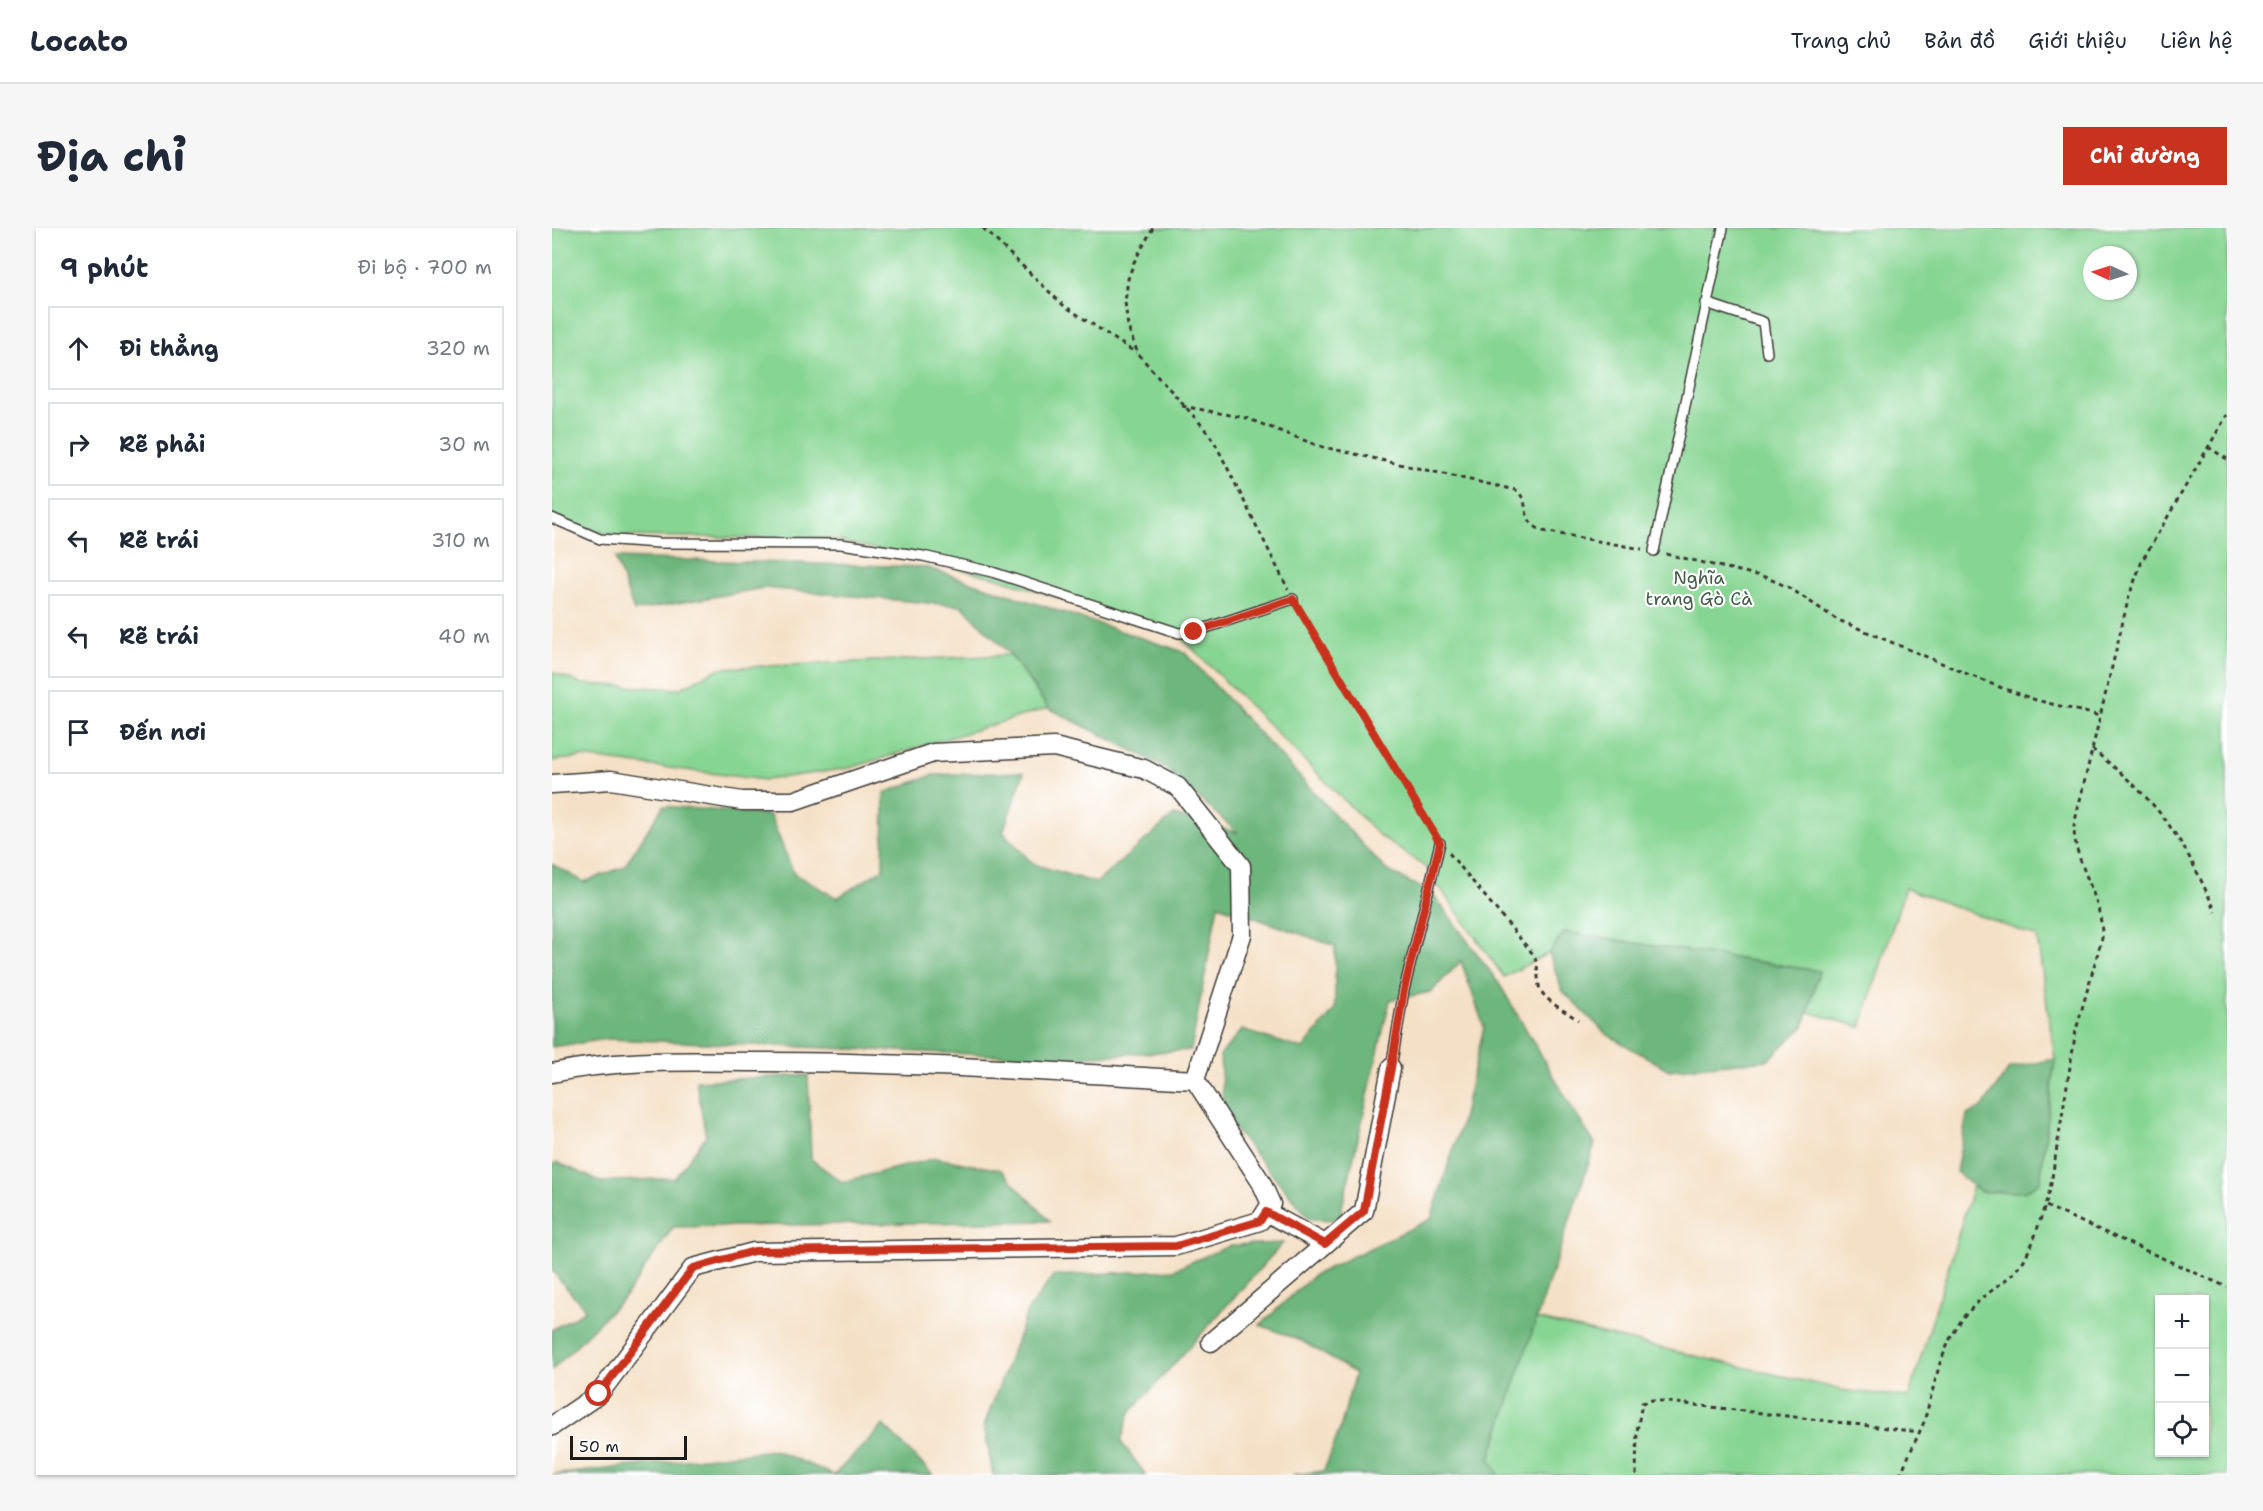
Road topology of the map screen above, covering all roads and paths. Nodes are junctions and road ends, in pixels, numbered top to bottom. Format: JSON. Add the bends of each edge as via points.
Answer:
{"nodes":[{"id":1,"x":983,"y":228,"type":"edge"},
{"id":2,"x":1153,"y":228,"type":"edge"},
{"id":3,"x":1723,"y":228,"type":"edge"},
{"id":4,"x":1706,"y":303,"type":"junction"},
{"id":5,"x":1767,"y":353,"type":"dead end"},
{"id":6,"x":1138,"y":354,"type":"junction"},
{"id":7,"x":2227,"y":415,"type":"edge"},
{"id":8,"x":2208,"y":447,"type":"junction"},
{"id":9,"x":2227,"y":459,"type":"edge"},
{"id":10,"x":552,"y":518,"type":"edge"},
{"id":11,"x":1654,"y":551,"type":"dead end"},
{"id":12,"x":1293,"y":599,"type":"junction"},
{"id":13,"x":2092,"y":749,"type":"junction"},
{"id":14,"x":552,"y":784,"type":"edge"},
{"id":15,"x":1440,"y":843,"type":"junction"},
{"id":16,"x":2216,"y":912,"type":"dead end"},
{"id":17,"x":1578,"y":1020,"type":"dead end"},
{"id":18,"x":1391,"y":1068,"type":"joint"},
{"id":19,"x":552,"y":1074,"type":"edge"},
{"id":20,"x":1195,"y":1080,"type":"junction"},
{"id":21,"x":2046,"y":1206,"type":"junction"},
{"id":22,"x":1266,"y":1212,"type":"junction"},
{"id":23,"x":1325,"y":1244,"type":"junction"},
{"id":24,"x":2227,"y":1287,"type":"edge"},
{"id":25,"x":1211,"y":1342,"type":"dead end"},
{"id":26,"x":552,"y":1426,"type":"edge"},
{"id":27,"x":1920,"y":1432,"type":"junction"},
{"id":28,"x":1636,"y":1475,"type":"edge"},
{"id":29,"x":1900,"y":1475,"type":"edge"}],
"edges":[{"from":1,"to":6,"type":"path","via":[[1063,305]]},
{"from":2,"to":6,"type":"path","via":[[1134,262],[1125,302],[1128,327]]},
{"from":3,"to":4,"type":"lane"},
{"from":4,"to":5,"type":"lane","via":[[1763,322]]},
{"from":4,"to":11,"type":"lane"},
{"from":6,"to":12,"type":"path","via":[[1214,441]]},
{"from":7,"to":8,"type":"path"},
{"from":8,"to":9,"type":"path"},
{"from":8,"to":13,"type":"path","via":[[2142,561],[2129,596]]},
{"from":10,"to":12,"type":"lane","via":[[600,539],[659,543],[841,543],[923,556],[992,572],[1179,633],[1194,632]]},
{"from":12,"to":15,"type":"path"},
{"from":13,"to":16,"type":"path","via":[[2120,771],[2173,830]]},
{"from":13,"to":21,"type":"path","via":[[2074,837],[2099,908],[2102,938],[2076,1030]]},
{"from":14,"to":20,"type":"street","via":[[610,780],[742,801],[793,801],[933,753],[1054,747],[1144,769],[1178,787],[1241,866],[1242,935]]},
{"from":15,"to":17,"type":"path","via":[[1533,954],[1542,995]]},
{"from":15,"to":18,"type":"lane","via":[[1404,990]]},
{"from":18,"to":23,"type":"street","via":[[1364,1211]]},
{"from":19,"to":20,"type":"street","via":[[625,1063],[866,1062]]},
{"from":20,"to":22,"type":"street","via":[[1261,1182],[1271,1204]]},
{"from":21,"to":24,"type":"path"},
{"from":21,"to":27,"type":"path","via":[[2024,1260],[1964,1316],[1950,1339]]},
{"from":22,"to":23,"type":"street"},
{"from":22,"to":26,"type":"street","via":[[1260,1221],[1176,1246],[754,1251],[693,1268],[599,1394]]},
{"from":23,"to":25,"type":"street"},
{"from":27,"to":28,"type":"path","via":[[1652,1400],[1642,1403],[1636,1431]]},
{"from":27,"to":29,"type":"path"}]}
